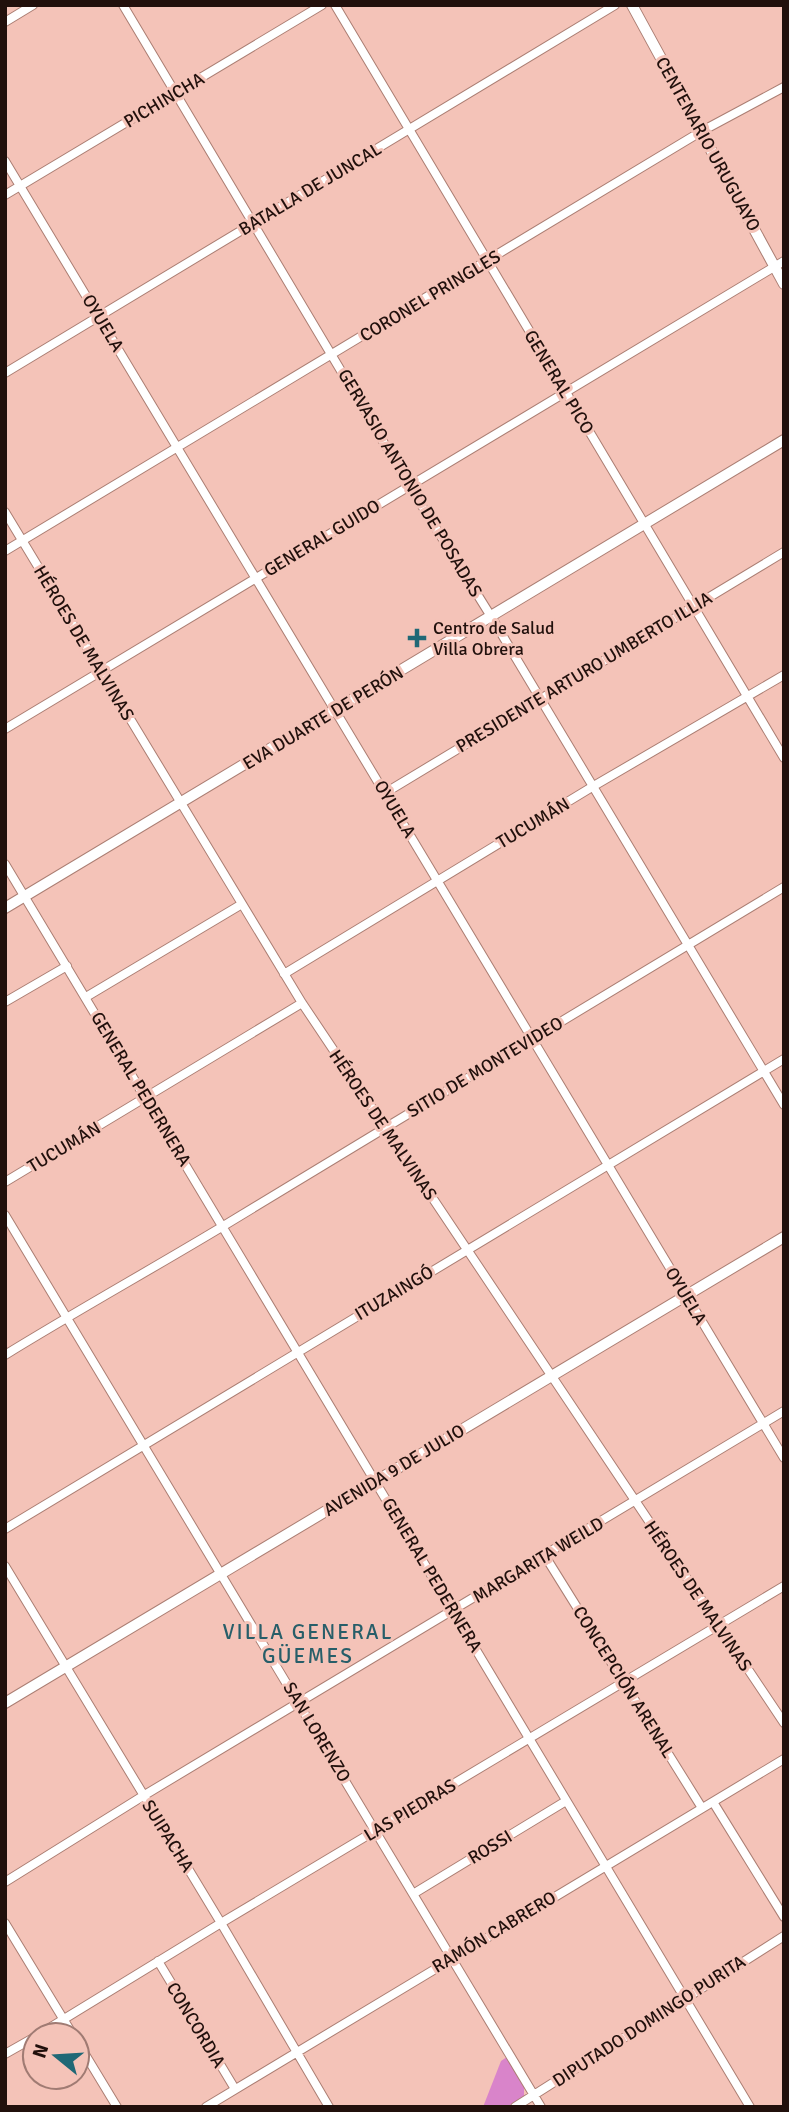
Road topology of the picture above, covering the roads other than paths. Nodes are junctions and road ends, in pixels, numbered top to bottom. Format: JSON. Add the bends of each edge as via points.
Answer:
{"nodes":[{"id":1,"x":33,"y":5,"type":"edge"},
{"id":2,"x":123,"y":5,"type":"edge"},
{"id":3,"x":322,"y":5,"type":"edge"},
{"id":4,"x":335,"y":5,"type":"edge"},
{"id":5,"x":615,"y":5,"type":"edge"},
{"id":6,"x":632,"y":5,"type":"edge"},
{"id":7,"x":5,"y":22,"type":"edge"},
{"id":8,"x":784,"y":87,"type":"edge"},
{"id":9,"x":175,"y":92,"type":"junction"},
{"id":10,"x":409,"y":130,"type":"junction"},
{"id":11,"x":702,"y":131,"type":"junction"},
{"id":12,"x":5,"y":161,"type":"edge"},
{"id":13,"x":20,"y":186,"type":"junction"},
{"id":14,"x":5,"y":195,"type":"edge"},
{"id":15,"x":254,"y":222,"type":"junction"},
{"id":16,"x":488,"y":261,"type":"junction"},
{"id":17,"x":779,"y":264,"type":"edge"},
{"id":18,"x":784,"y":284,"type":"edge"},
{"id":19,"x":100,"y":317,"type":"junction"},
{"id":20,"x":331,"y":355,"type":"junction"},
{"id":21,"x":5,"y":373,"type":"edge"},
{"id":22,"x":565,"y":393,"type":"junction"},
{"id":23,"x":784,"y":440,"type":"edge"},
{"id":24,"x":177,"y":447,"type":"junction"},
{"id":25,"x":410,"y":485,"type":"junction"},
{"id":26,"x":5,"y":512,"type":"edge"},
{"id":27,"x":644,"y":523,"type":"junction"},
{"id":28,"x":23,"y":541,"type":"junction"},
{"id":29,"x":5,"y":551,"type":"edge"},
{"id":30,"x":784,"y":552,"type":"edge"},
{"id":31,"x":257,"y":578,"type":"junction"},
{"id":32,"x":693,"y":606,"type":"junction"},
{"id":33,"x":492,"y":618,"type":"junction"},
{"id":34,"x":101,"y":671,"type":"junction"},
{"id":35,"x":784,"y":675,"type":"edge"},
{"id":36,"x":747,"y":698,"type":"junction"},
{"id":37,"x":540,"y":700,"type":"junction"},
{"id":38,"x":335,"y":710,"type":"junction"},
{"id":39,"x":5,"y":729,"type":"edge"},
{"id":40,"x":784,"y":758,"type":"edge"},
{"id":41,"x":592,"y":788,"type":"junction"},
{"id":42,"x":385,"y":793,"type":"junction"},
{"id":43,"x":181,"y":803,"type":"junction"},
{"id":44,"x":5,"y":864,"type":"edge"},
{"id":45,"x":437,"y":882,"type":"junction"},
{"id":46,"x":784,"y":887,"type":"edge"},
{"id":47,"x":24,"y":897,"type":"junction"},
{"id":48,"x":242,"y":904,"type":"junction"},
{"id":49,"x":5,"y":908,"type":"edge"},
{"id":50,"x":687,"y":946,"type":"junction"},
{"id":51,"x":67,"y":966,"type":"junction"},
{"id":52,"x":284,"y":974,"type":"junction"},
{"id":53,"x":86,"y":997,"type":"junction"},
{"id":54,"x":5,"y":1002,"type":"edge"},
{"id":55,"x":302,"y":1003,"type":"junction"},
{"id":56,"x":532,"y":1040,"type":"junction"},
{"id":57,"x":784,"y":1059,"type":"edge"},
{"id":58,"x":764,"y":1071,"type":"junction"},
{"id":59,"x":146,"y":1097,"type":"junction"},
{"id":60,"x":784,"y":1105,"type":"edge"},
{"id":61,"x":384,"y":1127,"type":"junction"},
{"id":62,"x":608,"y":1166,"type":"junction"},
{"id":63,"x":5,"y":1182,"type":"edge"},
{"id":64,"x":5,"y":1214,"type":"edge"},
{"id":65,"x":222,"y":1226,"type":"junction"},
{"id":66,"x":784,"y":1237,"type":"edge"},
{"id":67,"x":467,"y":1248,"type":"junction"},
{"id":68,"x":685,"y":1295,"type":"junction"},
{"id":69,"x":67,"y":1317,"type":"junction"},
{"id":70,"x":297,"y":1353,"type":"junction"},
{"id":71,"x":5,"y":1354,"type":"edge"},
{"id":72,"x":551,"y":1376,"type":"junction"},
{"id":73,"x":784,"y":1411,"type":"edge"},
{"id":74,"x":763,"y":1424,"type":"junction"},
{"id":75,"x":143,"y":1445,"type":"junction"},
{"id":76,"x":784,"y":1458,"type":"edge"},
{"id":77,"x":376,"y":1481,"type":"junction"},
{"id":78,"x":634,"y":1502,"type":"junction"},
{"id":79,"x":5,"y":1529,"type":"edge"},
{"id":80,"x":545,"y":1556,"type":"junction"},
{"id":81,"x":5,"y":1566,"type":"edge"},
{"id":82,"x":221,"y":1573,"type":"junction"},
{"id":83,"x":784,"y":1586,"type":"edge"},
{"id":84,"x":453,"y":1611,"type":"junction"},
{"id":85,"x":719,"y":1625,"type":"junction"},
{"id":86,"x":65,"y":1668,"type":"junction"},
{"id":87,"x":623,"y":1681,"type":"junction"},
{"id":88,"x":299,"y":1702,"type":"junction"},
{"id":89,"x":5,"y":1703,"type":"edge"},
{"id":90,"x":784,"y":1723,"type":"edge"},
{"id":91,"x":529,"y":1738,"type":"junction"},
{"id":92,"x":784,"y":1759,"type":"edge"},
{"id":93,"x":143,"y":1796,"type":"junction"},
{"id":94,"x":566,"y":1801,"type":"junction"},
{"id":95,"x":713,"y":1802,"type":"junction"},
{"id":96,"x":702,"y":1808,"type":"junction"},
{"id":97,"x":376,"y":1830,"type":"junction"},
{"id":98,"x":606,"y":1866,"type":"junction"},
{"id":99,"x":5,"y":1882,"type":"edge"},
{"id":100,"x":413,"y":1894,"type":"junction"},
{"id":101,"x":784,"y":1917,"type":"edge"},
{"id":102,"x":5,"y":1923,"type":"edge"},
{"id":103,"x":221,"y":1923,"type":"junction"},
{"id":104,"x":784,"y":1936,"type":"edge"},
{"id":105,"x":451,"y":1958,"type":"junction"},
{"id":106,"x":158,"y":1961,"type":"junction"},
{"id":107,"x":685,"y":1998,"type":"junction"},
{"id":108,"x":64,"y":2020,"type":"joint"},
{"id":109,"x":21,"y":2045,"type":"edge"},
{"id":110,"x":296,"y":2052,"type":"junction"},
{"id":111,"x":5,"y":2054,"type":"edge"},
{"id":112,"x":91,"y":2064,"type":"edge"},
{"id":113,"x":235,"y":2089,"type":"junction"},
{"id":114,"x":534,"y":2095,"type":"junction"},
{"id":115,"x":117,"y":2107,"type":"edge"},
{"id":116,"x":206,"y":2107,"type":"edge"},
{"id":117,"x":329,"y":2107,"type":"edge"},
{"id":118,"x":515,"y":2107,"type":"edge"},
{"id":119,"x":541,"y":2107,"type":"edge"},
{"id":120,"x":750,"y":2107,"type":"edge"}],
"edges":[{"from":1,"to":7,"type":"street"},
{"from":2,"to":9,"type":"street","name":"GERVASIO ANTONIO DE POSADAS"},
{"from":3,"to":9,"type":"street","name":"PICHINCHA"},
{"from":4,"to":10,"type":"street","name":"GENERAL PICO"},
{"from":5,"to":10,"type":"street","name":"BATALLA DE JUNCAL"},
{"from":6,"to":11,"type":"main road","name":"CENTENARIO URUGUAYO"},
{"from":8,"to":11,"type":"street","name":"CORONEL PRINGLES"},
{"from":9,"to":13,"type":"street","name":"PICHINCHA"},
{"from":9,"to":15,"type":"street","name":"GERVASIO ANTONIO DE POSADAS"},
{"from":10,"to":15,"type":"street","name":"BATALLA DE JUNCAL"},
{"from":10,"to":16,"type":"street","name":"GENERAL PICO"},
{"from":11,"to":16,"type":"street","name":"CORONEL PRINGLES"},
{"from":11,"to":17,"type":"main road","name":"CENTENARIO URUGUAYO"},
{"from":12,"to":13,"type":"street","name":"OYUELA"},
{"from":13,"to":14,"type":"street","name":"PICHINCHA"},
{"from":13,"to":19,"type":"street","name":"OYUELA"},
{"from":15,"to":19,"type":"street","name":"BATALLA DE JUNCAL"},
{"from":15,"to":20,"type":"street","name":"GERVASIO ANTONIO DE POSADAS"},
{"from":16,"to":20,"type":"street","name":"CORONEL PRINGLES"},
{"from":16,"to":22,"type":"street","name":"GENERAL PICO"},
{"from":17,"to":18,"type":"main road","name":"CENTENARIO URUGUAYO"},
{"from":17,"to":22,"type":"street","name":"GENERAL GUIDO"},
{"from":19,"to":21,"type":"street","name":"BATALLA DE JUNCAL"},
{"from":19,"to":24,"type":"street","name":"OYUELA"},
{"from":20,"to":24,"type":"street","name":"CORONEL PRINGLES"},
{"from":20,"to":25,"type":"street","name":"GERVASIO ANTONIO DE POSADAS"},
{"from":22,"to":25,"type":"street","name":"GENERAL GUIDO"},
{"from":22,"to":27,"type":"street","name":"GENERAL PICO"},
{"from":23,"to":27,"type":"main road","name":"EVA DUARTE DE PERÓN"},
{"from":24,"to":28,"type":"street","name":"CORONEL PRINGLES"},
{"from":24,"to":31,"type":"street","name":"OYUELA"},
{"from":25,"to":31,"type":"street","name":"GENERAL GUIDO"},
{"from":25,"to":33,"type":"street","name":"GERVASIO ANTONIO DE POSADAS"},
{"from":26,"to":28,"type":"street","name":"HÉROES DE MALVINAS"},
{"from":27,"to":32,"type":"street","name":"GENERAL PICO"},
{"from":27,"to":33,"type":"main road","name":"EVA DUARTE DE PERÓN"},
{"from":28,"to":29,"type":"street","name":"CORONEL PRINGLES"},
{"from":28,"to":34,"type":"street","name":"HÉROES DE MALVINAS"},
{"from":30,"to":32,"type":"street","name":"PRESIDENTE ARTURO UMBERTO ILLIA"},
{"from":31,"to":34,"type":"street","name":"GENERAL GUIDO"},
{"from":31,"to":38,"type":"street","name":"OYUELA"},
{"from":32,"to":36,"type":"street","name":"GENERAL PICO"},
{"from":32,"to":37,"type":"street","name":"PRESIDENTE ARTURO UMBERTO ILLIA"},
{"from":33,"to":37,"type":"street","name":"GERVASIO ANTONIO DE POSADAS"},
{"from":33,"to":38,"type":"main road","name":"EVA DUARTE DE PERÓN"},
{"from":34,"to":39,"type":"street","name":"GENERAL GUIDO"},
{"from":34,"to":43,"type":"street","name":"HÉROES DE MALVINAS"},
{"from":35,"to":36,"type":"street","name":"TUCUMÁN"},
{"from":36,"to":40,"type":"street","name":"GENERAL PICO"},
{"from":36,"to":41,"type":"street","name":"TUCUMÁN"},
{"from":37,"to":41,"type":"street","name":"GERVASIO ANTONIO DE POSADAS"},
{"from":37,"to":42,"type":"street","name":"PRESIDENTE ARTURO UMBERTO ILLIA"},
{"from":38,"to":42,"type":"street","name":"OYUELA"},
{"from":38,"to":43,"type":"main road","name":"EVA DUARTE DE PERÓN"},
{"from":41,"to":45,"type":"street","name":"TUCUMÁN"},
{"from":41,"to":50,"type":"street","name":"GERVASIO ANTONIO DE POSADAS"},
{"from":42,"to":45,"type":"street","name":"OYUELA"},
{"from":43,"to":47,"type":"main road","name":"EVA DUARTE DE PERÓN"},
{"from":43,"to":48,"type":"street","name":"HÉROES DE MALVINAS"},
{"from":44,"to":47,"type":"street","name":"GENERAL PEDERNERA"},
{"from":45,"to":52,"type":"street","name":"TUCUMÁN"},
{"from":45,"to":56,"type":"street","name":"OYUELA"},
{"from":46,"to":50,"type":"street","name":"SITIO DE MONTEVIDEO"},
{"from":47,"to":49,"type":"main road","name":"EVA DUARTE DE PERÓN"},
{"from":47,"to":51,"type":"street","name":"GENERAL PEDERNERA"},
{"from":48,"to":52,"type":"street","name":"HÉROES DE MALVINAS"},
{"from":48,"to":53,"type":"street"},
{"from":50,"to":56,"type":"street","name":"SITIO DE MONTEVIDEO"},
{"from":50,"to":58,"type":"street","name":"GERVASIO ANTONIO DE POSADAS"},
{"from":51,"to":53,"type":"street","name":"GENERAL PEDERNERA"},
{"from":51,"to":54,"type":"street"},
{"from":52,"to":55,"type":"street","name":"HÉROES DE MALVINAS"},
{"from":53,"to":59,"type":"street","name":"GENERAL PEDERNERA"},
{"from":55,"to":59,"type":"street","name":"TUCUMÁN"},
{"from":55,"to":61,"type":"street","name":"HÉROES DE MALVINAS"},
{"from":56,"to":61,"type":"street","name":"SITIO DE MONTEVIDEO"},
{"from":56,"to":62,"type":"street","name":"OYUELA"},
{"from":57,"to":58,"type":"street","name":"ITUZAINGÓ"},
{"from":58,"to":60,"type":"street","name":"GERVASIO ANTONIO DE POSADAS"},
{"from":58,"to":62,"type":"street","name":"ITUZAINGÓ"},
{"from":59,"to":63,"type":"street","name":"TUCUMÁN"},
{"from":59,"to":65,"type":"street","name":"GENERAL PEDERNERA"},
{"from":61,"to":65,"type":"street","name":"SITIO DE MONTEVIDEO"},
{"from":61,"to":67,"type":"street","name":"HÉROES DE MALVINAS"},
{"from":62,"to":67,"type":"street","name":"ITUZAINGÓ"},
{"from":62,"to":68,"type":"street","name":"OYUELA"},
{"from":64,"to":69,"type":"street","name":"SAN LORENZO"},
{"from":65,"to":69,"type":"street","name":"SITIO DE MONTEVIDEO"},
{"from":65,"to":70,"type":"street","name":"GENERAL PEDERNERA"},
{"from":66,"to":68,"type":"main road","name":"AVENIDA 9 DE JULIO"},
{"from":67,"to":70,"type":"street","name":"ITUZAINGÓ"},
{"from":67,"to":72,"type":"street","name":"HÉROES DE MALVINAS"},
{"from":68,"to":72,"type":"main road","name":"AVENIDA 9 DE JULIO"},
{"from":68,"to":74,"type":"street","name":"OYUELA"},
{"from":69,"to":71,"type":"street","name":"SITIO DE MONTEVIDEO"},
{"from":69,"to":75,"type":"street","name":"SAN LORENZO"},
{"from":70,"to":75,"type":"street","name":"ITUZAINGÓ"},
{"from":70,"to":77,"type":"street","name":"GENERAL PEDERNERA"},
{"from":72,"to":77,"type":"main road","name":"AVENIDA 9 DE JULIO"},
{"from":72,"to":78,"type":"street","name":"HÉROES DE MALVINAS"},
{"from":73,"to":74,"type":"street","name":"MARGARITA WEILD"},
{"from":74,"to":76,"type":"street","name":"OYUELA"},
{"from":74,"to":78,"type":"street","name":"MARGARITA WEILD"},
{"from":75,"to":79,"type":"street","name":"ITUZAINGÓ"},
{"from":75,"to":82,"type":"street","name":"SAN LORENZO"},
{"from":77,"to":82,"type":"main road","name":"AVENIDA 9 DE JULIO"},
{"from":77,"to":84,"type":"street","name":"GENERAL PEDERNERA"},
{"from":78,"to":80,"type":"street","name":"MARGARITA WEILD"},
{"from":78,"to":85,"type":"street","name":"HÉROES DE MALVINAS"},
{"from":80,"to":84,"type":"street","name":"MARGARITA WEILD"},
{"from":80,"to":87,"type":"street","name":"CONCEPCIÓN ARENAL"},
{"from":81,"to":86,"type":"street","name":"SUIPACHA"},
{"from":82,"to":86,"type":"main road","name":"AVENIDA 9 DE JULIO"},
{"from":82,"to":88,"type":"street","name":"SAN LORENZO"},
{"from":83,"to":85,"type":"street","name":"LAS PIEDRAS"},
{"from":84,"to":88,"type":"street","name":"MARGARITA WEILD"},
{"from":84,"to":91,"type":"street","name":"GENERAL PEDERNERA"},
{"from":85,"to":87,"type":"street","name":"LAS PIEDRAS"},
{"from":85,"to":90,"type":"street","name":"HÉROES DE MALVINAS"},
{"from":86,"to":89,"type":"main road","name":"AVENIDA 9 DE JULIO"},
{"from":86,"to":93,"type":"street","name":"SUIPACHA"},
{"from":87,"to":91,"type":"street","name":"LAS PIEDRAS"},
{"from":87,"to":96,"type":"street","name":"CONCEPCIÓN ARENAL"},
{"from":88,"to":93,"type":"street","name":"MARGARITA WEILD"},
{"from":88,"to":97,"type":"street","name":"SAN LORENZO"},
{"from":91,"to":94,"type":"street","name":"GENERAL PEDERNERA"},
{"from":91,"to":97,"type":"street","name":"LAS PIEDRAS"},
{"from":92,"to":95,"type":"street","name":"RAMÓN CABRERO"},
{"from":93,"to":99,"type":"street","name":"MARGARITA WEILD"},
{"from":93,"to":103,"type":"street","name":"SUIPACHA"},
{"from":94,"to":98,"type":"street","name":"GENERAL PEDERNERA"},
{"from":94,"to":100,"type":"street","name":"ROSSI"},
{"from":95,"to":96,"type":"street","name":"RAMÓN CABRERO"},
{"from":95,"to":101,"type":"street"},
{"from":96,"to":98,"type":"street","name":"RAMÓN CABRERO"},
{"from":97,"to":100,"type":"street","name":"SAN LORENZO"},
{"from":97,"to":103,"type":"street","name":"LAS PIEDRAS"},
{"from":98,"to":105,"type":"street","name":"RAMÓN CABRERO"},
{"from":98,"to":107,"type":"street","name":"GENERAL PEDERNERA"},
{"from":100,"to":105,"type":"street","name":"SAN LORENZO"},
{"from":102,"to":108,"type":"street"},
{"from":103,"to":106,"type":"street","name":"LAS PIEDRAS"},
{"from":103,"to":110,"type":"street","name":"SUIPACHA"},
{"from":104,"to":107,"type":"street","name":"DIPUTADO DOMINGO PURITA"},
{"from":105,"to":110,"type":"street","name":"RAMÓN CABRERO"},
{"from":105,"to":114,"type":"street","name":"SAN LORENZO"},
{"from":106,"to":108,"type":"street","name":"LAS PIEDRAS"},
{"from":106,"to":113,"type":"street","name":"CONCORDIA"},
{"from":107,"to":114,"type":"street","name":"DIPUTADO DOMINGO PURITA"},
{"from":107,"to":120,"type":"street","name":"GENERAL PEDERNERA"},
{"from":109,"to":111,"type":"street","name":"LAS PIEDRAS"},
{"from":110,"to":113,"type":"street","name":"RAMÓN CABRERO"},
{"from":110,"to":117,"type":"street","name":"SUIPACHA"},
{"from":112,"to":115,"type":"street"},
{"from":113,"to":116,"type":"street","name":"RAMÓN CABRERO"},
{"from":114,"to":118,"type":"street","name":"DIPUTADO DOMINGO PURITA"},
{"from":114,"to":119,"type":"street","name":"SAN LORENZO"}]}
